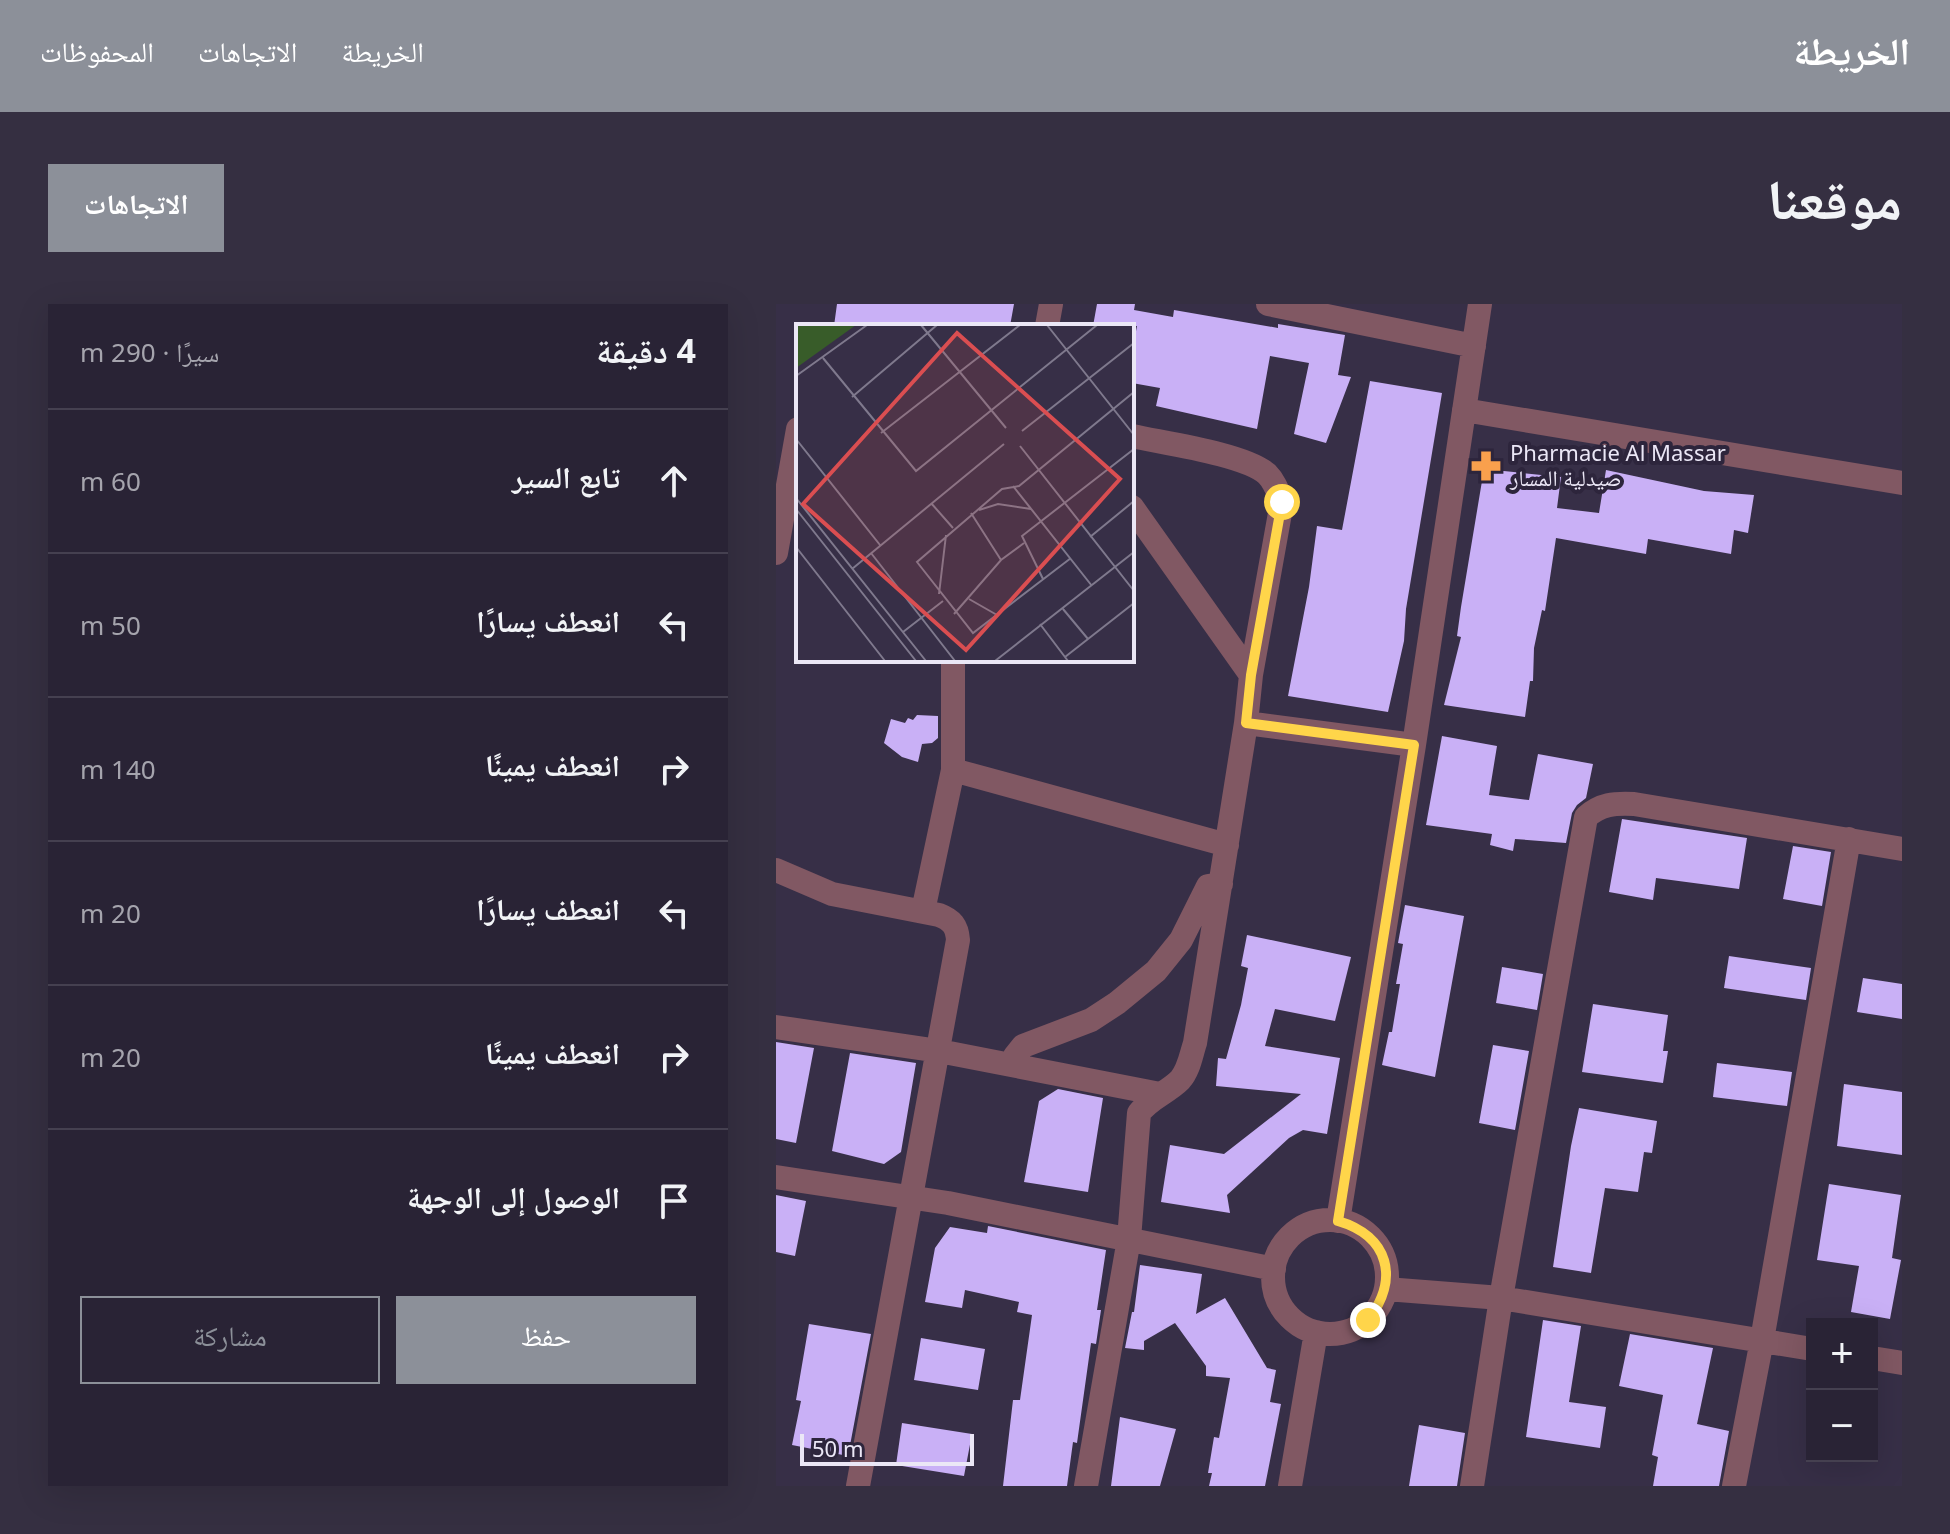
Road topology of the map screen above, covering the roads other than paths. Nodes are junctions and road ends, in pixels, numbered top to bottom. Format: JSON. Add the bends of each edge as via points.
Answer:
{"nodes":[{"id":1,"x":1051,"y":304,"type":"edge"},
{"id":2,"x":1268,"y":304,"type":"edge"},
{"id":3,"x":1480,"y":304,"type":"edge"},
{"id":4,"x":1306,"y":308,"type":"edge"},
{"id":5,"x":1047,"y":324,"type":"edge"},
{"id":6,"x":1474,"y":346,"type":"junction"},
{"id":7,"x":1464,"y":410,"type":"junction"},
{"id":8,"x":1134,"y":436,"type":"edge"},
{"id":9,"x":796,"y":445,"type":"edge"},
{"id":10,"x":1902,"y":483,"type":"edge"},
{"id":11,"x":1134,"y":510,"type":"edge"},
{"id":12,"x":784,"y":544,"type":"edge"},
{"id":13,"x":953,"y":662,"type":"edge"},
{"id":14,"x":1251,"y":675,"type":"junction"},
{"id":15,"x":1246,"y":723,"type":"junction"},
{"id":16,"x":1414,"y":745,"type":"junction"},
{"id":17,"x":953,"y":770,"type":"junction"},
{"id":18,"x":1849,"y":839,"type":"junction"},
{"id":19,"x":1227,"y":845,"type":"junction"},
{"id":20,"x":1902,"y":849,"type":"edge"},
{"id":21,"x":776,"y":870,"type":"edge"},
{"id":22,"x":1221,"y":884,"type":"junction"},
{"id":23,"x":923,"y":911,"type":"junction"},
{"id":24,"x":776,"y":1027,"type":"edge"},
{"id":25,"x":939,"y":1051,"type":"junction"},
{"id":26,"x":1013,"y":1065,"type":"junction"},
{"id":27,"x":1160,"y":1094,"type":"junction"},
{"id":28,"x":776,"y":1177,"type":"edge"},
{"id":29,"x":912,"y":1198,"type":"junction"},
{"id":30,"x":1338,"y":1221,"type":"junction"},
{"id":31,"x":1129,"y":1239,"type":"junction"},
{"id":32,"x":1274,"y":1269,"type":"junction"},
{"id":33,"x":1386,"y":1289,"type":"junction"},
{"id":34,"x":1501,"y":1298,"type":"junction"},
{"id":35,"x":1316,"y":1332,"type":"junction"},
{"id":36,"x":1762,"y":1340,"type":"junction"},
{"id":37,"x":1806,"y":1348,"type":"edge"},
{"id":38,"x":1878,"y":1359,"type":"edge"},
{"id":39,"x":1902,"y":1363,"type":"edge"},
{"id":40,"x":858,"y":1486,"type":"edge"},
{"id":41,"x":1086,"y":1486,"type":"edge"},
{"id":42,"x":1290,"y":1486,"type":"edge"},
{"id":43,"x":1472,"y":1486,"type":"edge"},
{"id":44,"x":1734,"y":1486,"type":"edge"}],
"edges":[{"from":1,"to":5,"type":"street"},
{"from":2,"to":4,"type":"street"},
{"from":3,"to":6,"type":"street"},
{"from":4,"to":6,"type":"street"},
{"from":6,"to":7,"type":"street"},
{"from":7,"to":10,"type":"street"},
{"from":7,"to":16,"type":"street"},
{"from":8,"to":14,"type":"street","via":[[1229,458],[1266,473],[1275,485],[1282,502]]},
{"from":9,"to":12,"type":"street"},
{"from":11,"to":14,"type":"street"},
{"from":13,"to":17,"type":"street"},
{"from":14,"to":15,"type":"street"},
{"from":15,"to":16,"type":"street"},
{"from":15,"to":19,"type":"street"},
{"from":16,"to":30,"type":"street"},
{"from":17,"to":19,"type":"street"},
{"from":17,"to":23,"type":"street"},
{"from":18,"to":20,"type":"street"},
{"from":18,"to":34,"type":"street","via":[[1634,804],[1598,806],[1586,817]]},
{"from":18,"to":36,"type":"street"},
{"from":19,"to":22,"type":"street"},
{"from":21,"to":23,"type":"street","via":[[832,894]]},
{"from":22,"to":26,"type":"street","via":[[1208,886],[1181,940],[1156,971],[1091,1020],[1023,1046]]},
{"from":22,"to":27,"type":"street","via":[[1195,1043],[1181,1079]]},
{"from":23,"to":25,"type":"street","via":[[947,918],[957,931]]},
{"from":24,"to":25,"type":"street"},
{"from":25,"to":26,"type":"street"},
{"from":25,"to":29,"type":"street"},
{"from":26,"to":27,"type":"street"},
{"from":27,"to":31,"type":"street","via":[[1139,1113]]},
{"from":28,"to":29,"type":"street"},
{"from":29,"to":31,"type":"street"},
{"from":29,"to":40,"type":"street"},
{"from":30,"to":32,"type":"street","via":[[1296,1231],[1285,1242]]},
{"from":30,"to":33,"type":"street","via":[[1371,1237],[1381,1252]]},
{"from":31,"to":32,"type":"street"},
{"from":31,"to":41,"type":"street"},
{"from":32,"to":35,"type":"street","via":[[1279,1302],[1300,1326]]},
{"from":33,"to":34,"type":"street"},
{"from":33,"to":35,"type":"street","via":[[1368,1320],[1334,1334]]},
{"from":34,"to":36,"type":"street"},
{"from":34,"to":43,"type":"street"},
{"from":35,"to":42,"type":"street"},
{"from":36,"to":37,"type":"street"},
{"from":36,"to":44,"type":"street"},
{"from":38,"to":39,"type":"street"}]}
